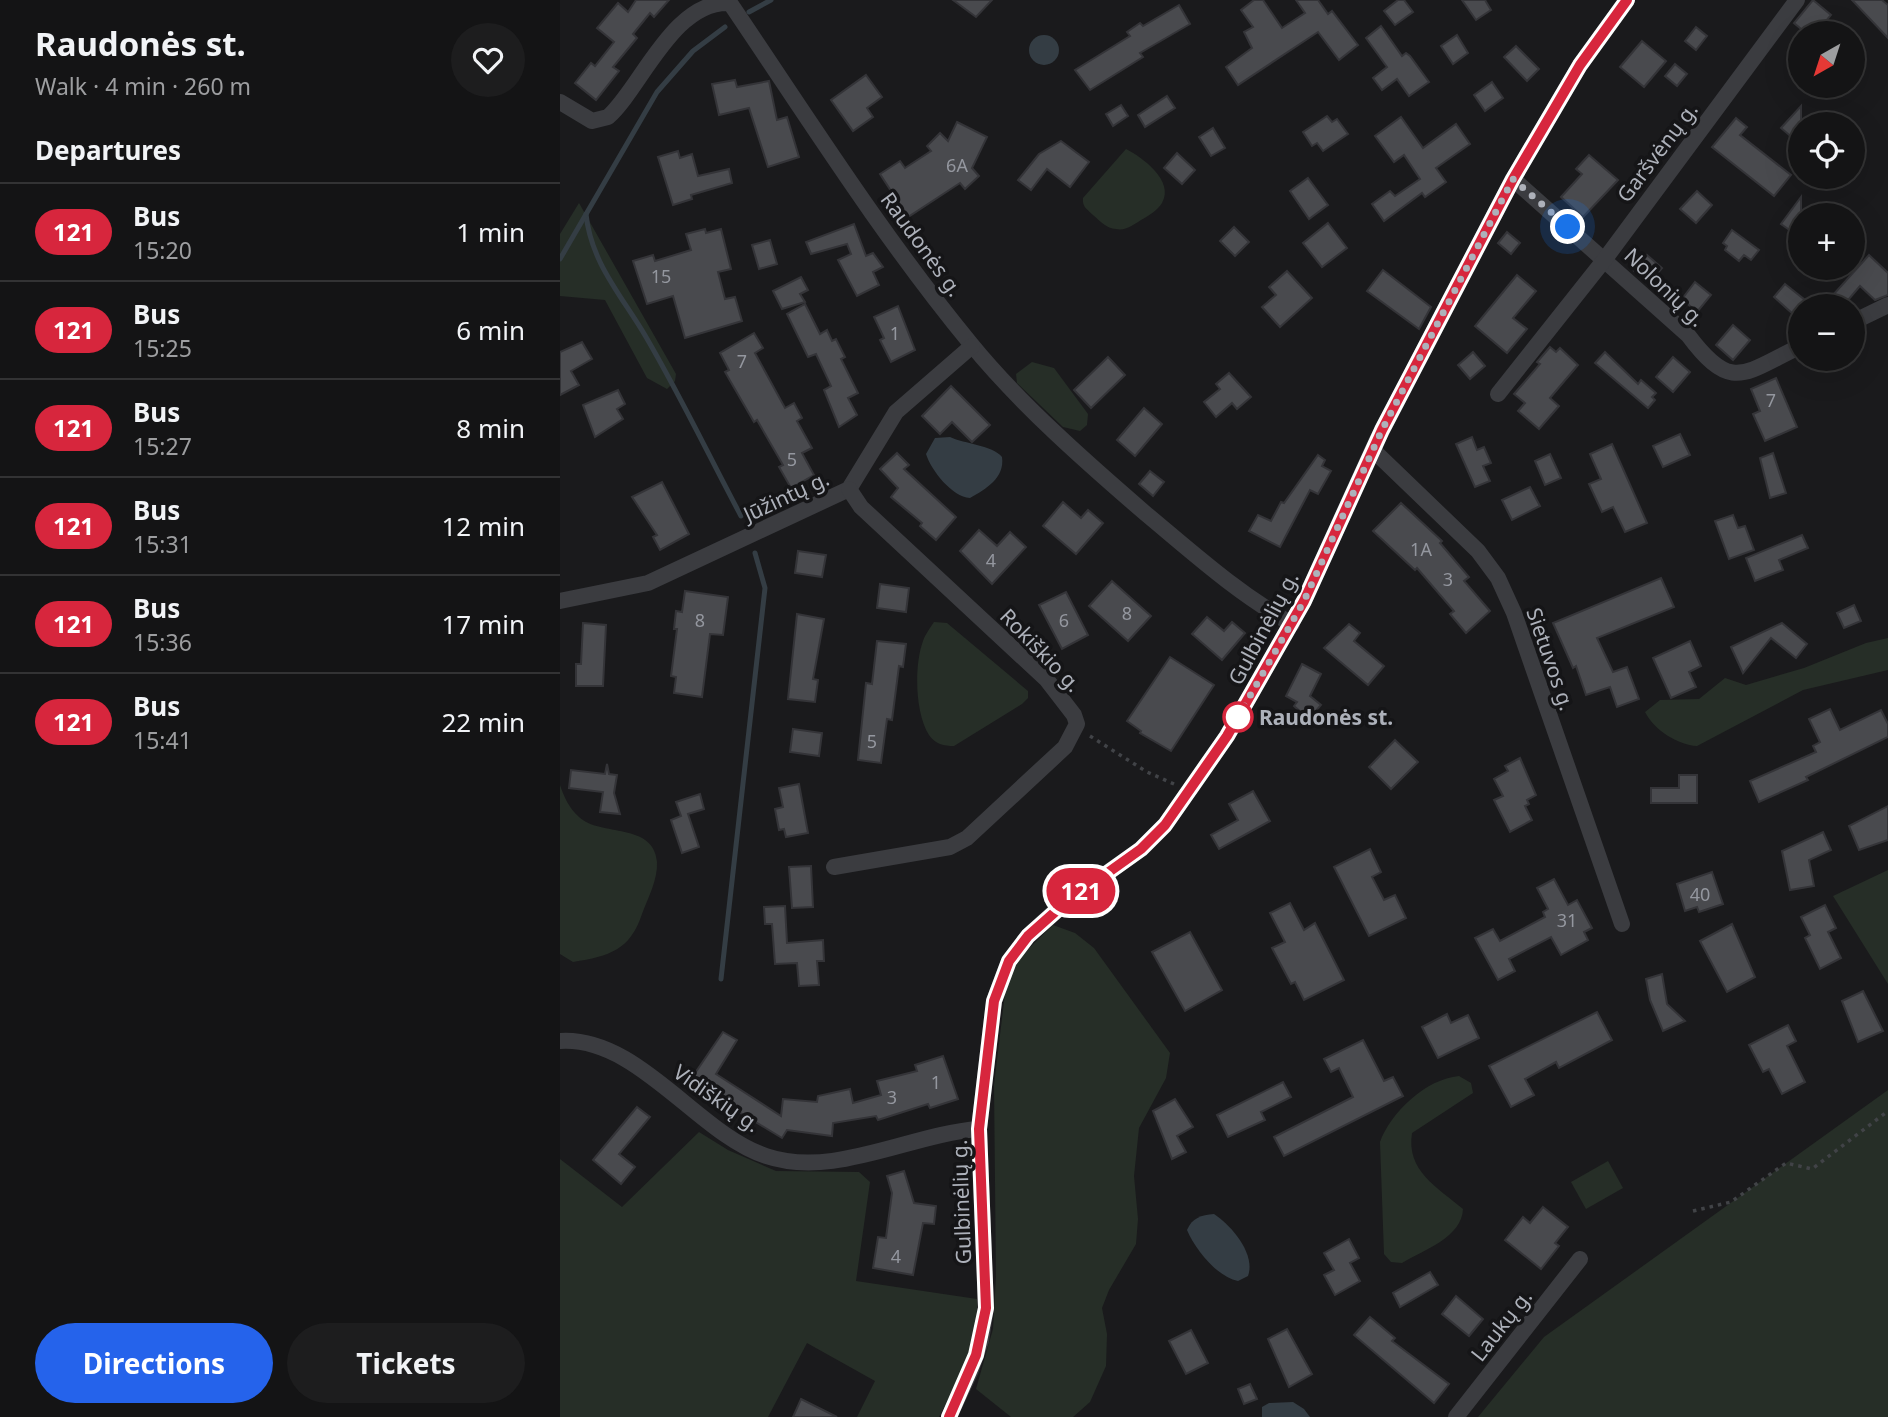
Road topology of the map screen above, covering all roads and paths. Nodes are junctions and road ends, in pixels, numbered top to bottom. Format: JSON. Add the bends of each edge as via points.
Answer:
{"nodes":[{"id":1,"x":1627,"y":0,"type":"edge"},
{"id":2,"x":1797,"y":0,"type":"edge"},
{"id":3,"x":732,"y":2,"type":"edge"},
{"id":4,"x":560,"y":102,"type":"edge"},
{"id":5,"x":1513,"y":179,"type":"junction"},
{"id":6,"x":1605,"y":259,"type":"junction"},
{"id":7,"x":1888,"y":305,"type":"edge"},
{"id":8,"x":1865,"y":316,"type":"edge"},
{"id":9,"x":972,"y":346,"type":"junction"},
{"id":10,"x":1788,"y":352,"type":"edge"},
{"id":11,"x":1498,"y":394,"type":"dead end"},
{"id":12,"x":1373,"y":450,"type":"junction"},
{"id":13,"x":849,"y":489,"type":"junction"},
{"id":14,"x":560,"y":601,"type":"edge"},
{"id":15,"x":1292,"y":624,"type":"junction"},
{"id":16,"x":1075,"y":729,"type":"junction"},
{"id":17,"x":1188,"y":794,"type":"junction"},
{"id":18,"x":834,"y":867,"type":"dead end"},
{"id":19,"x":1622,"y":924,"type":"dead end"},
{"id":20,"x":560,"y":1041,"type":"edge"},
{"id":21,"x":1888,"y":1111,"type":"edge"},
{"id":22,"x":979,"y":1129,"type":"junction"},
{"id":23,"x":1693,"y":1210,"type":"dead end"},
{"id":24,"x":1580,"y":1259,"type":"dead end"},
{"id":25,"x":949,"y":1417,"type":"edge"},
{"id":26,"x":1456,"y":1417,"type":"edge"}],
"edges":[{"from":1,"to":5,"type":"street","name":"Gulbinėlių g.","via":[[1580,65]]},
{"from":2,"to":6,"type":"street","name":"Garšvėnų g."},
{"from":3,"to":4,"type":"street","name":"Raudonės g.","via":[[708,4],[676,25],[608,117],[592,121]]},
{"from":3,"to":9,"type":"street","name":"Raudonės g.","via":[[891,243]]},
{"from":5,"to":6,"type":"street","name":"Nolonių g."},
{"from":5,"to":12,"type":"street","name":"Gulbinėlių g."},
{"from":6,"to":10,"type":"street","name":"Nolonių g.","via":[[1688,335],[1703,356],[1726,372],[1745,373]]},
{"from":6,"to":11,"type":"street","name":"Garšvėnų g."},
{"from":7,"to":8,"type":"street"},
{"from":9,"to":13,"type":"street","name":"Jūžintų g.","via":[[896,412]]},
{"from":9,"to":15,"type":"street","name":"Raudonės g.","via":[[1135,504],[1234,589]]},
{"from":12,"to":15,"type":"street","name":"Gulbinėlių g."},
{"from":12,"to":19,"type":"street","name":"Sietuvos g.","via":[[1478,551],[1498,578]]},
{"from":13,"to":14,"type":"street","name":"Jūžintų g.","via":[[648,583]]},
{"from":13,"to":16,"type":"street","name":"Rokiškio g.","via":[[861,507],[1047,680],[1074,715]]},
{"from":15,"to":17,"type":"street","name":"Gulbinėlių g."},
{"from":16,"to":17,"type":"path"},
{"from":16,"to":18,"type":"street","via":[[1065,747],[967,838],[950,847]]},
{"from":17,"to":22,"type":"street","name":"Gulbinėlių g.","via":[[1141,849],[1064,904],[1028,936],[1009,961],[994,1001]]},
{"from":20,"to":22,"type":"street","name":"Vidiškių g.","via":[[611,1053],[736,1139],[764,1156],[790,1162],[821,1165],[945,1132]]},
{"from":21,"to":23,"type":"path","via":[[1812,1169],[1786,1163],[1731,1202]]},
{"from":22,"to":25,"type":"street","name":"Gulbinėlių g.","via":[[986,1308],[975,1360]]},
{"from":24,"to":26,"type":"street","name":"Laukų g."}]}
